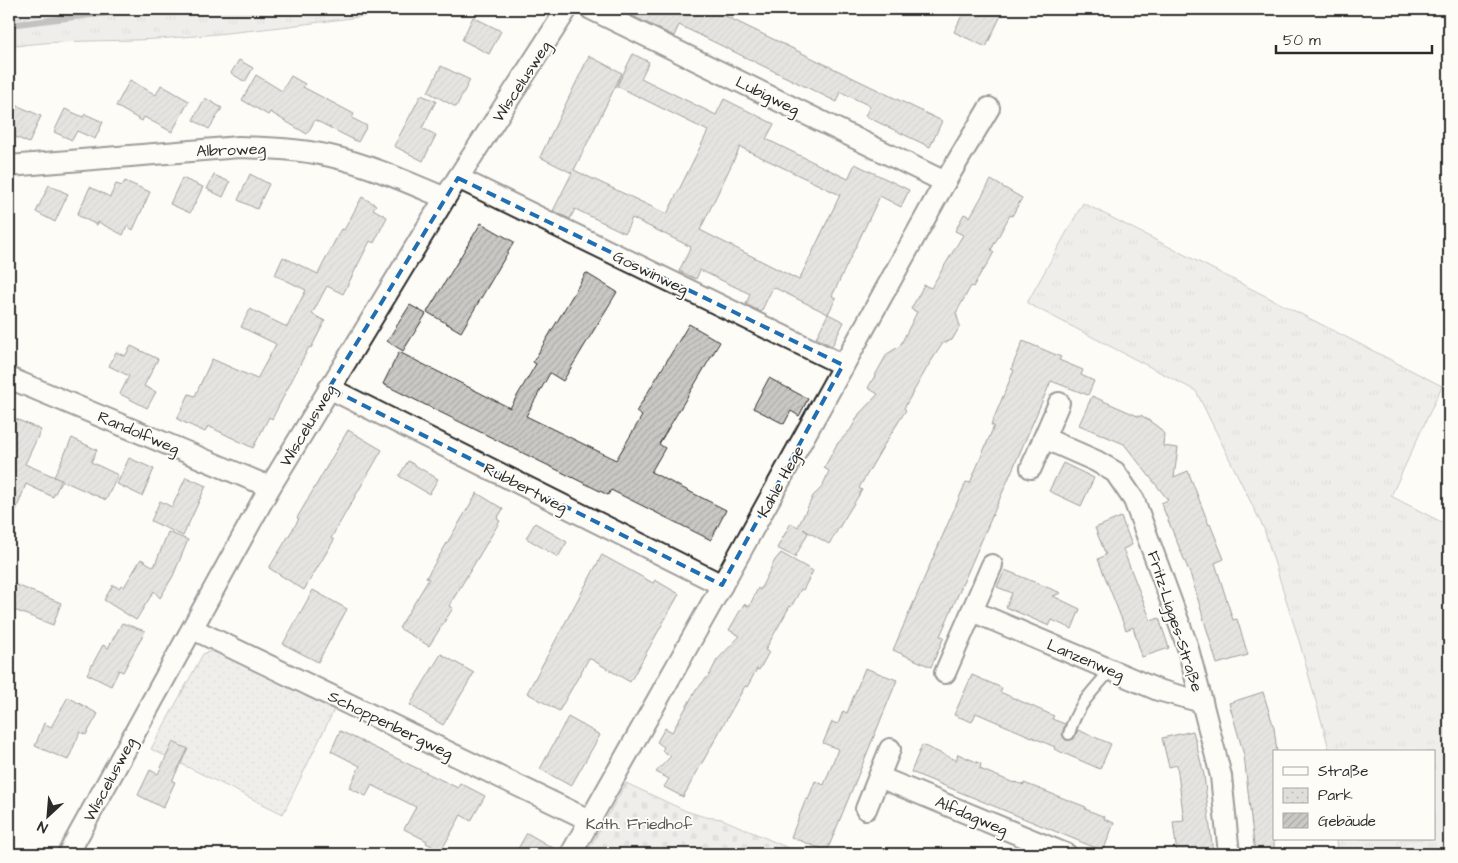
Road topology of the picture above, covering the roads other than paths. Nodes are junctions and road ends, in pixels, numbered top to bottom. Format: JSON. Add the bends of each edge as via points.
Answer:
{"nodes":[{"id":1,"x":567,"y":9,"type":"edge"},
{"id":2,"x":591,"y":9,"type":"edge"},
{"id":3,"x":989,"y":108,"type":"dead end"},
{"id":4,"x":9,"y":166,"type":"edge"},
{"id":5,"x":458,"y":178,"type":"junction"},
{"id":6,"x":946,"y":182,"type":"junction"},
{"id":7,"x":445,"y":198,"type":"junction"},
{"id":8,"x":844,"y":365,"type":"junction"},
{"id":9,"x":9,"y":378,"type":"edge"},
{"id":10,"x":329,"y":388,"type":"junction"},
{"id":11,"x":1060,"y":403,"type":"dead end"},
{"id":12,"x":1044,"y":438,"type":"junction"},
{"id":13,"x":1031,"y":468,"type":"dead end"},
{"id":14,"x":270,"y":487,"type":"junction"},
{"id":15,"x":992,"y":564,"type":"dead end"},
{"id":16,"x":722,"y":585,"type":"junction"},
{"id":17,"x":972,"y":610,"type":"junction"},
{"id":18,"x":193,"y":629,"type":"junction"},
{"id":19,"x":1112,"y":670,"type":"junction"},
{"id":20,"x":945,"y":673,"type":"dead end"},
{"id":21,"x":1202,"y":702,"type":"junction"},
{"id":22,"x":1069,"y":734,"type":"dead end"},
{"id":23,"x":890,"y":749,"type":"dead end"},
{"id":24,"x":879,"y":777,"type":"junction"},
{"id":25,"x":866,"y":809,"type":"dead end"},
{"id":26,"x":589,"y":820,"type":"junction"},
{"id":27,"x":68,"y":854,"type":"edge"},
{"id":28,"x":571,"y":854,"type":"edge"},
{"id":29,"x":1066,"y":854,"type":"edge"},
{"id":30,"x":1229,"y":854,"type":"edge"}],
"edges":[{"from":1,"to":5,"type":"street","name":"Wiscelusweg"},
{"from":2,"to":6,"type":"street","name":"Lubigweg"},
{"from":3,"to":6,"type":"street","name":"Kahle Hege"},
{"from":4,"to":7,"type":"street","name":"Albroweg","via":[[239,147],[301,150],[356,163]]},
{"from":5,"to":7,"type":"street","name":"Wiscelusweg"},
{"from":5,"to":8,"type":"street","name":"Goswinweg"},
{"from":6,"to":8,"type":"street","name":"Kahle Hege"},
{"from":7,"to":10,"type":"street","name":"Wiscelusweg"},
{"from":8,"to":16,"type":"street","name":"Kahle Hege"},
{"from":9,"to":14,"type":"street","name":"Randolfweg"},
{"from":10,"to":14,"type":"street","name":"Wiscelusweg"},
{"from":10,"to":16,"type":"street","name":"Rubbertweg"},
{"from":11,"to":12,"type":"street"},
{"from":12,"to":13,"type":"street"},
{"from":12,"to":21,"type":"street","name":"Fritz-Ligges-Straße","via":[[1116,472],[1134,500],[1186,645]]},
{"from":14,"to":18,"type":"street","name":"Wiscelusweg"},
{"from":15,"to":17,"type":"street"},
{"from":16,"to":26,"type":"street","name":"Kahle Hege"},
{"from":17,"to":19,"type":"street","name":"Lanzenweg"},
{"from":17,"to":20,"type":"street"},
{"from":18,"to":26,"type":"street","name":"Schoppenbergweg"},
{"from":18,"to":27,"type":"street","name":"Wiscelusweg"},
{"from":19,"to":21,"type":"street","name":"Lanzenweg","via":[[1158,690]]},
{"from":19,"to":22,"type":"lane","via":[[1075,714]]},
{"from":21,"to":30,"type":"street","name":"Fritz-Ligges-Straße","via":[[1221,776]]},
{"from":23,"to":24,"type":"street"},
{"from":24,"to":25,"type":"street"},
{"from":24,"to":29,"type":"street","name":"Alfdagweg"},
{"from":26,"to":28,"type":"street","name":"Kahle Hege"}]}
